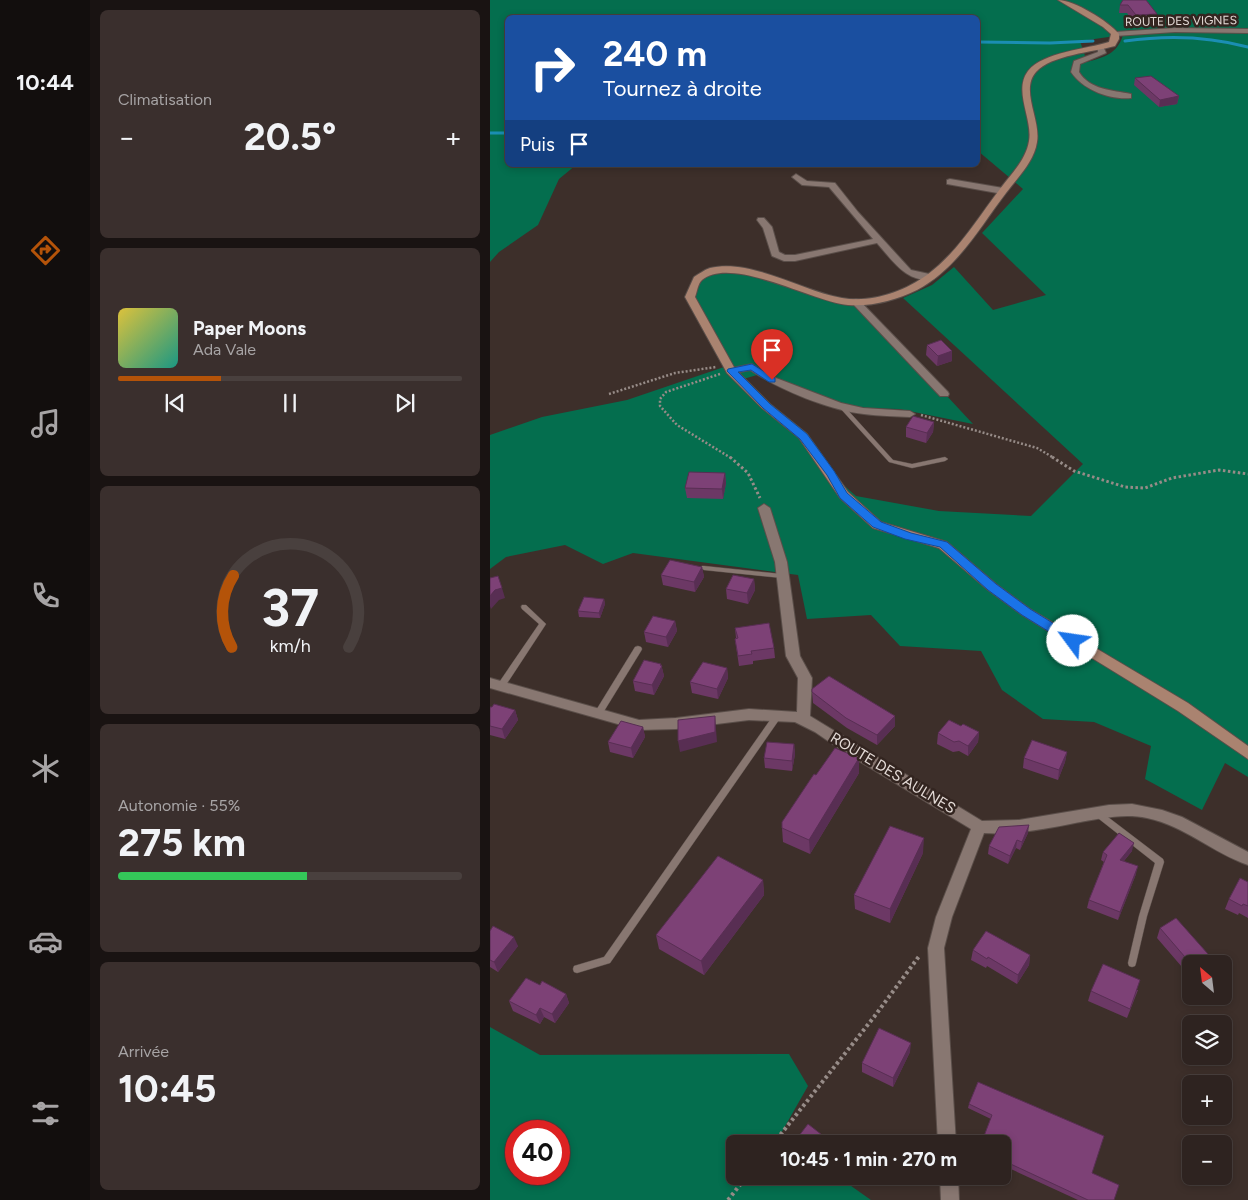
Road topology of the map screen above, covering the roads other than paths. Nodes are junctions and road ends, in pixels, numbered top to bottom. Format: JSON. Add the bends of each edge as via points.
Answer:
{"nodes":[{"id":1,"x":1061,"y":0,"type":"edge"},
{"id":2,"x":1248,"y":31,"type":"edge"},
{"id":3,"x":1115,"y":34,"type":"junction"},
{"id":4,"x":1100,"y":48,"type":"junction"},
{"id":5,"x":1128,"y":96,"type":"dead end"},
{"id":6,"x":796,"y":177,"type":"dead end"},
{"id":7,"x":950,"y":182,"type":"dead end"},
{"id":8,"x":1004,"y":191,"type":"junction"},
{"id":9,"x":761,"y":220,"type":"dead end"},
{"id":10,"x":880,"y":240,"type":"junction"},
{"id":11,"x":931,"y":277,"type":"junction"},
{"id":12,"x":856,"y":302,"type":"junction"},
{"id":13,"x":729,"y":368,"type":"junction"},
{"id":14,"x":944,"y":394,"type":"dead end"},
{"id":15,"x":842,"y":407,"type":"junction"},
{"id":16,"x":910,"y":414,"type":"road end"},
{"id":17,"x":945,"y":459,"type":"dead end"},
{"id":18,"x":764,"y":508,"type":"road end"},
{"id":19,"x":704,"y":568,"type":"edge"},
{"id":20,"x":782,"y":576,"type":"junction"},
{"id":21,"x":524,"y":607,"type":"dead end"},
{"id":22,"x":638,"y":649,"type":"dead end"},
{"id":23,"x":495,"y":684,"type":"edge"},
{"id":24,"x":598,"y":714,"type":"junction"},
{"id":25,"x":778,"y":714,"type":"junction"},
{"id":26,"x":803,"y":719,"type":"junction"},
{"id":27,"x":1248,"y":753,"type":"edge"},
{"id":28,"x":1096,"y":813,"type":"junction"},
{"id":29,"x":979,"y":827,"type":"junction"},
{"id":30,"x":1248,"y":859,"type":"edge"},
{"id":31,"x":1132,"y":963,"type":"dead end"},
{"id":32,"x":577,"y":969,"type":"dead end"},
{"id":33,"x":946,"y":1135,"type":"edge"},
{"id":34,"x":949,"y":1185,"type":"edge"},
{"id":35,"x":950,"y":1200,"type":"edge"}],
"edges":[{"from":1,"to":3,"type":"street","via":[[1106,25]]},
{"from":2,"to":3,"type":"street","name":"ROUTE DES VIGNES","via":[[1175,30]]},
{"from":3,"to":4,"type":"street","via":[[1112,44]]},
{"from":4,"to":5,"type":"street","via":[[1102,53],[1077,63],[1074,72],[1092,88]]},
{"from":4,"to":8,"type":"street","via":[[1044,63],[1032,72],[1026,93],[1034,119],[1033,143],[1026,161]]},
{"from":6,"to":10,"type":"street","via":[[805,183],[832,185]]},
{"from":7,"to":8,"type":"street"},
{"from":8,"to":11,"type":"street","via":[[969,239]]},
{"from":9,"to":10,"type":"street","via":[[767,227],[776,254],[784,258]]},
{"from":10,"to":11,"type":"street","via":[[908,272]]},
{"from":11,"to":12,"type":"street","via":[[897,295],[878,301]]},
{"from":12,"to":13,"type":"street","via":[[819,296],[749,271],[722,270],[702,275],[694,281],[690,297]]},
{"from":12,"to":14,"type":"street"},
{"from":13,"to":15,"type":"street","via":[[752,367],[772,380]]},
{"from":13,"to":27,"type":"street","via":[[766,406],[803,436],[844,495],[877,525],[943,545],[1026,612],[1183,707]]},
{"from":15,"to":16,"type":"street"},
{"from":15,"to":17,"type":"lane","via":[[890,461],[912,466]]},
{"from":18,"to":20,"type":"street","via":[[781,562]]},
{"from":19,"to":20,"type":"lane"},
{"from":20,"to":26,"type":"street","via":[[793,656],[805,678]]},
{"from":21,"to":23,"type":"lane","via":[[543,624]]},
{"from":22,"to":24,"type":"lane"},
{"from":23,"to":24,"type":"street","name":"ROUTE DES AULNES"},
{"from":24,"to":25,"type":"street","name":"ROUTE DES AULNES","via":[[639,725],[662,725]]},
{"from":25,"to":26,"type":"street","name":"ROUTE DES AULNES"},
{"from":25,"to":32,"type":"lane","via":[[607,960]]},
{"from":26,"to":29,"type":"street","name":"ROUTE DES AULNES"},
{"from":28,"to":29,"type":"street","via":[[1016,826]]},
{"from":28,"to":30,"type":"street","via":[[1131,810],[1152,813],[1194,830]]},
{"from":28,"to":31,"type":"lane","via":[[1160,862]]},
{"from":29,"to":33,"type":"street","via":[[944,917],[936,948]]},
{"from":34,"to":35,"type":"street"}]}
